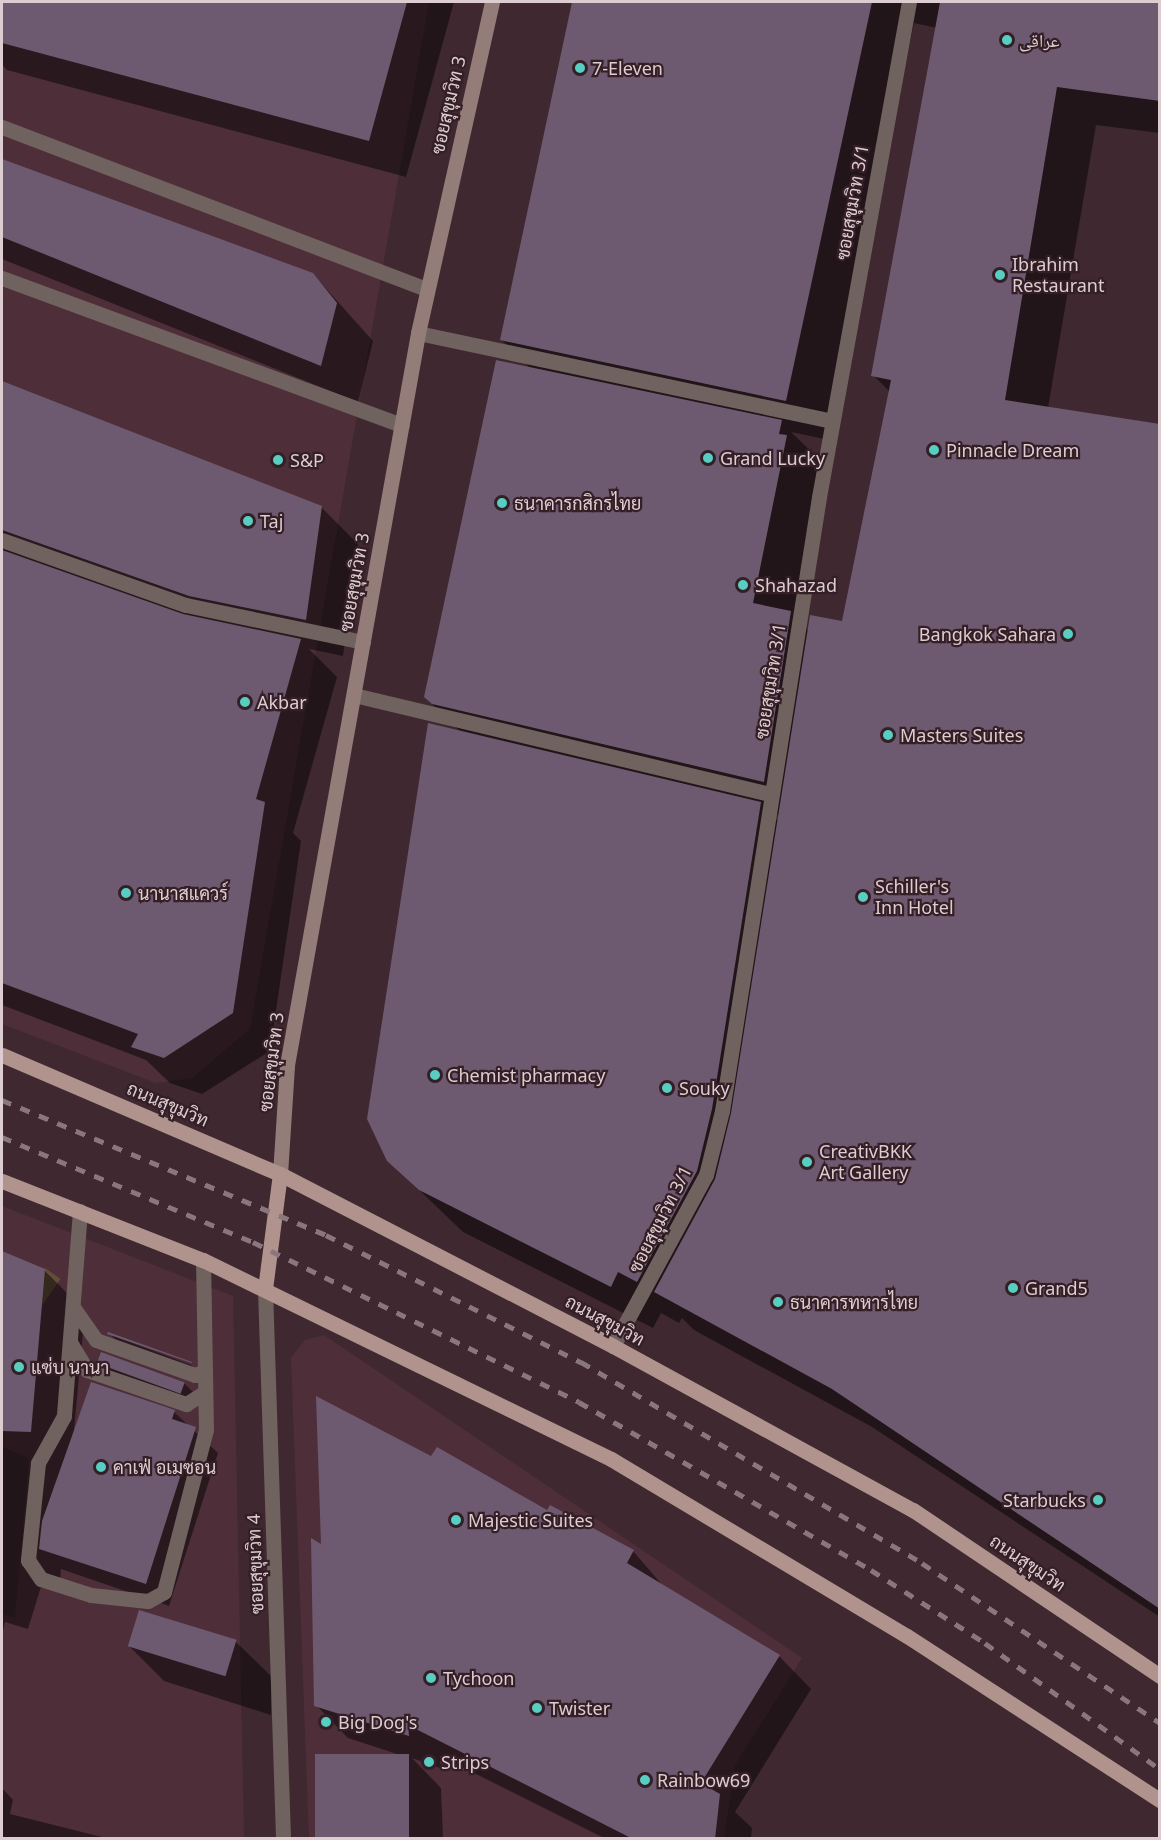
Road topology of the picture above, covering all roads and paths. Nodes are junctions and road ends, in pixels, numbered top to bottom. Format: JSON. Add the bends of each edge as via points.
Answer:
{"nodes":[{"id":1,"x":492,"y":2,"type":"edge"},
{"id":2,"x":909,"y":2,"type":"edge"},
{"id":3,"x":2,"y":127,"type":"edge"},
{"id":4,"x":2,"y":278,"type":"edge"},
{"id":5,"x":426,"y":289,"type":"junction"},
{"id":6,"x":418,"y":333,"type":"junction"},
{"id":7,"x":832,"y":421,"type":"junction"},
{"id":8,"x":402,"y":425,"type":"junction"},
{"id":9,"x":2,"y":540,"type":"edge"},
{"id":10,"x":363,"y":642,"type":"junction"},
{"id":11,"x":354,"y":695,"type":"junction"},
{"id":12,"x":771,"y":794,"type":"junction"},
{"id":13,"x":2,"y":1055,"type":"edge"},
{"id":14,"x":280,"y":1174,"type":"junction"},
{"id":15,"x":2,"y":1181,"type":"edge"},
{"id":16,"x":80,"y":1210,"type":"junction"},
{"id":17,"x":203,"y":1260,"type":"junction"},
{"id":18,"x":265,"y":1289,"type":"junction"},
{"id":19,"x":73,"y":1307,"type":"junction"},
{"id":20,"x":70,"y":1342,"type":"junction"},
{"id":21,"x":613,"y":1346,"type":"junction"},
{"id":22,"x":205,"y":1371,"type":"junction"},
{"id":23,"x":205,"y":1392,"type":"junction"},
{"id":24,"x":1160,"y":1676,"type":"edge"},
{"id":25,"x":1160,"y":1800,"type":"edge"},
{"id":26,"x":283,"y":1839,"type":"edge"}],
"edges":[{"from":1,"to":5,"type":"street","name":"ซอยสุขุมวิท 3"},
{"from":2,"to":7,"type":"street","name":"ซอยสุขุมวิท 3/1"},
{"from":3,"to":5,"type":"street"},
{"from":4,"to":8,"type":"street"},
{"from":5,"to":6,"type":"street","name":"ซอยสุขุมวิท 3"},
{"from":6,"to":7,"type":"street"},
{"from":6,"to":8,"type":"street","name":"ซอยสุขุมวิท 3"},
{"from":7,"to":12,"type":"street","name":"ซอยสุขุมวิท 3/1"},
{"from":8,"to":10,"type":"street","name":"ซอยสุขุมวิท 3"},
{"from":9,"to":10,"type":"street","via":[[186,605]]},
{"from":10,"to":11,"type":"street","name":"ซอยสุขุมวิท 3"},
{"from":11,"to":12,"type":"street"},
{"from":11,"to":14,"type":"street","name":"ซอยสุขุมวิท 3","via":[[287,1065]]},
{"from":12,"to":21,"type":"street","name":"ซอยสุขุมวิท 3/1","via":[[722,1111],[706,1175]]},
{"from":13,"to":14,"type":"main road","name":"ถนนสุขุมวิท"},
{"from":14,"to":18,"type":"main road"},
{"from":14,"to":21,"type":"main road","name":"ถนนสุขุมวิท"},
{"from":15,"to":16,"type":"main road"},
{"from":16,"to":17,"type":"main road"},
{"from":16,"to":19,"type":"street"},
{"from":17,"to":18,"type":"main road"},
{"from":17,"to":22,"type":"street"},
{"from":18,"to":25,"type":"main road","via":[[611,1459],[907,1636]]},
{"from":18,"to":26,"type":"street","name":"ซอยสุขุมวิท 4"},
{"from":19,"to":20,"type":"street"},
{"from":19,"to":22,"type":"street","via":[[96,1340],[195,1375]]},
{"from":20,"to":23,"type":"street","via":[[87,1370],[186,1404]]},
{"from":20,"to":23,"type":"street","via":[[64,1416],[38,1463],[28,1560],[41,1579],[91,1595],[148,1601],[164,1592],[206,1430]]},
{"from":21,"to":24,"type":"main road","name":"ถนนสุขุมวิท","via":[[914,1509]]},
{"from":22,"to":23,"type":"street"}]}
